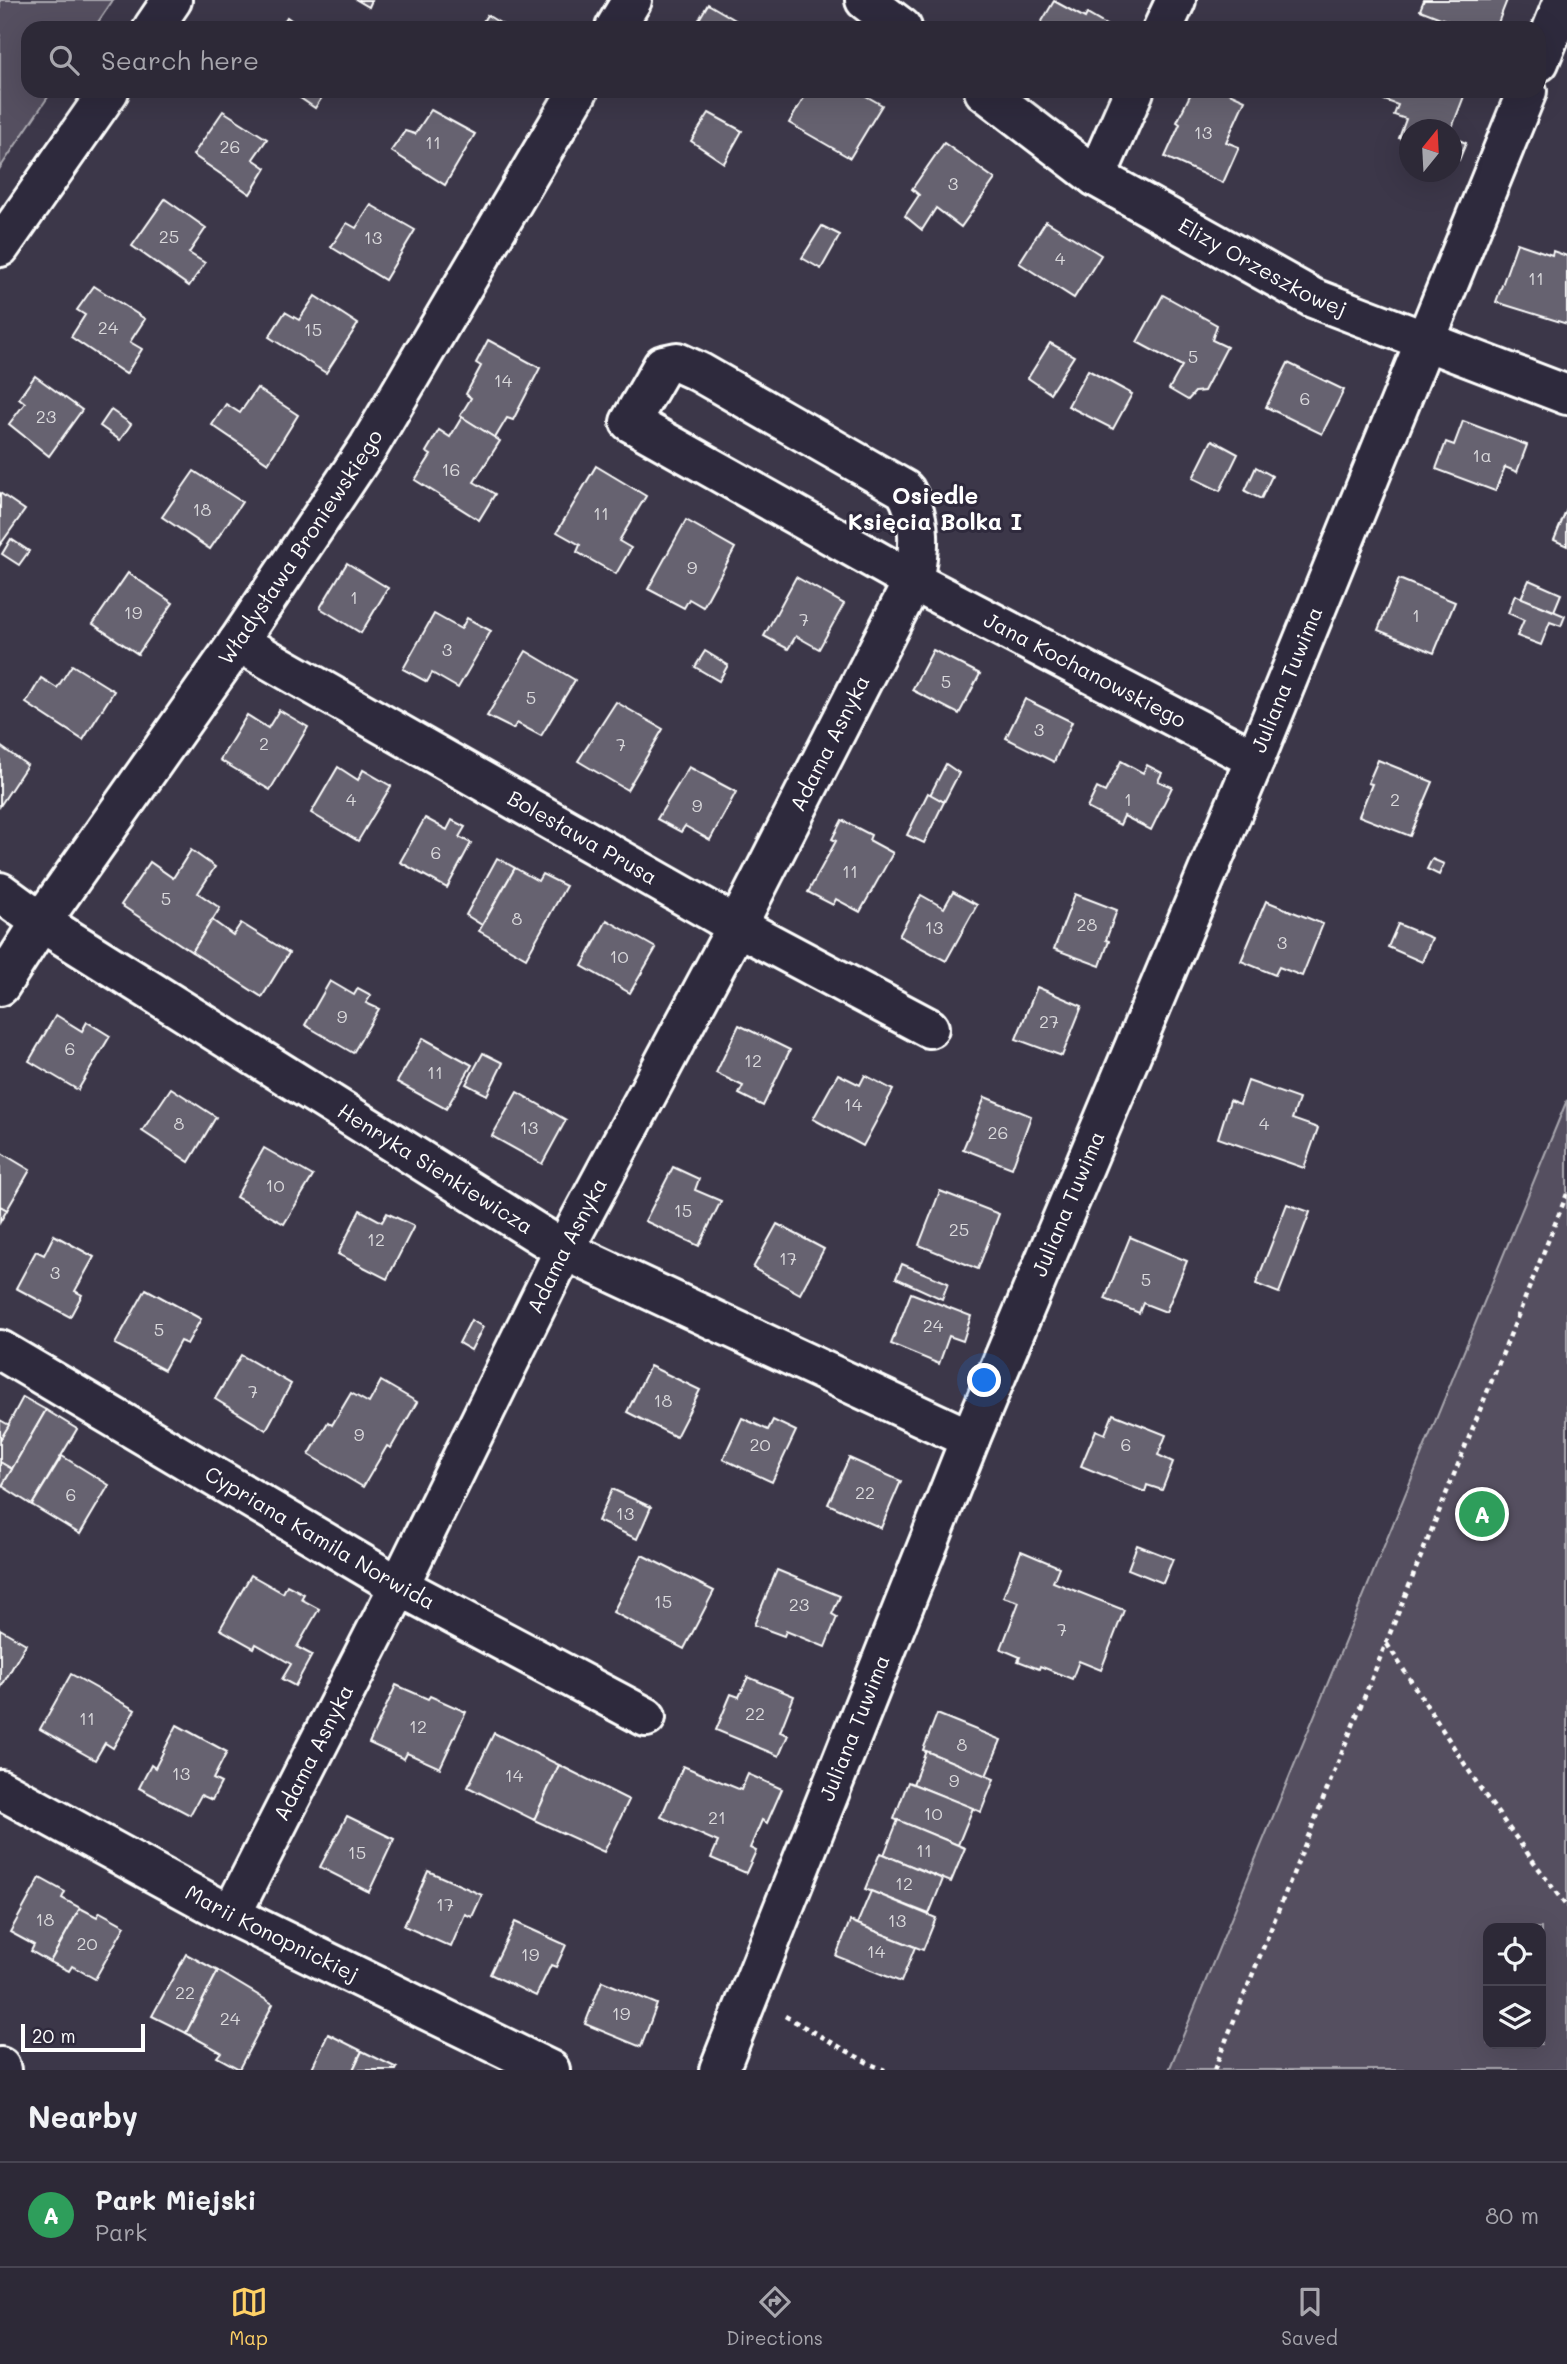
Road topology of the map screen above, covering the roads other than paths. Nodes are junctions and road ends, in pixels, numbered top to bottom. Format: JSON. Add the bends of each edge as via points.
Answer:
{"nodes":[{"id":1,"x":172,"y":0,"type":"edge"},
{"id":2,"x":632,"y":0,"type":"edge"},
{"id":3,"x":865,"y":0,"type":"edge"},
{"id":4,"x":1175,"y":0,"type":"edge"},
{"id":5,"x":1564,"y":0,"type":"edge"},
{"id":6,"x":158,"y":21,"type":"edge"},
{"id":7,"x":619,"y":21,"type":"edge"},
{"id":8,"x":893,"y":21,"type":"edge"},
{"id":9,"x":1166,"y":21,"type":"edge"},
{"id":10,"x":1546,"y":45,"type":"edge"},
{"id":11,"x":104,"y":98,"type":"edge"},
{"id":12,"x":574,"y":98,"type":"edge"},
{"id":13,"x":993,"y":98,"type":"edge"},
{"id":14,"x":1132,"y":98,"type":"edge"},
{"id":15,"x":1524,"y":98,"type":"edge"},
{"id":16,"x":1096,"y":177,"type":"junction"},
{"id":17,"x":0,"y":247,"type":"edge"},
{"id":18,"x":1426,"y":340,"type":"junction"},
{"id":19,"x":1567,"y":395,"type":"edge"},
{"id":20,"x":913,"y":581,"type":"junction"},
{"id":21,"x":238,"y":642,"type":"junction"},
{"id":22,"x":1255,"y":759,"type":"junction"},
{"id":23,"x":0,"y":892,"type":"edge"},
{"id":24,"x":41,"y":922,"type":"junction"},
{"id":25,"x":737,"y":926,"type":"junction"},
{"id":26,"x":0,"y":986,"type":"edge"},
{"id":27,"x":929,"y":1028,"type":"dead end"},
{"id":28,"x":564,"y":1250,"type":"junction"},
{"id":29,"x":0,"y":1350,"type":"edge"},
{"id":30,"x":970,"y":1439,"type":"junction"},
{"id":31,"x":399,"y":1586,"type":"junction"},
{"id":32,"x":646,"y":1717,"type":"dead end"},
{"id":33,"x":0,"y":1789,"type":"edge"},
{"id":34,"x":232,"y":1915,"type":"junction"},
{"id":35,"x":550,"y":2070,"type":"edge"},
{"id":36,"x":719,"y":2070,"type":"edge"}],
"edges":[{"from":1,"to":6,"type":"street"},
{"from":2,"to":7,"type":"street"},
{"from":3,"to":8,"type":"street"},
{"from":4,"to":9,"type":"street"},
{"from":5,"to":10,"type":"street"},
{"from":11,"to":17,"type":"street"},
{"from":12,"to":21,"type":"street","name":"Władysława Broniewskiego","via":[[369,446]]},
{"from":13,"to":16,"type":"street","name":"Elizy Orzeszkowej"},
{"from":14,"to":16,"type":"street"},
{"from":15,"to":18,"type":"street","name":"Juliana Tuwima"},
{"from":16,"to":18,"type":"street","name":"Elizy Orzeszkowej","via":[[1313,298]]},
{"from":18,"to":19,"type":"street","name":"Elizy Orzeszkowej"},
{"from":18,"to":22,"type":"street","name":"Juliana Tuwima"},
{"from":20,"to":20,"type":"street","name":"Jana Kochanowskiego","via":[[918,528],[914,505],[905,490],[699,372],[677,362],[663,365],[630,422]]},
{"from":20,"to":22,"type":"street","name":"Jana Kochanowskiego"},
{"from":20,"to":25,"type":"street","name":"Adama Asnyka"},
{"from":21,"to":24,"type":"street","name":"Władysława Broniewskiego"},
{"from":21,"to":25,"type":"street","name":"Bolesława Prusa"},
{"from":22,"to":30,"type":"street","name":"Juliana Tuwima"},
{"from":23,"to":24,"type":"street","name":"Henryka Sienkiewicza"},
{"from":24,"to":26,"type":"street","name":"Władysława Broniewskiego"},
{"from":24,"to":28,"type":"street","name":"Henryka Sienkiewicza"},
{"from":25,"to":27,"type":"street","name":"Bolesława Prusa"},
{"from":25,"to":28,"type":"street","name":"Adama Asnyka"},
{"from":28,"to":30,"type":"street","name":"Henryka Sienkiewicza"},
{"from":28,"to":31,"type":"street","name":"Adama Asnyka"},
{"from":29,"to":31,"type":"street","name":"Cypriana Kamila Norwida"},
{"from":30,"to":36,"type":"street","name":"Juliana Tuwima"},
{"from":31,"to":32,"type":"street","name":"Cypriana Kamila Norwida"},
{"from":31,"to":34,"type":"street","name":"Adama Asnyka"},
{"from":33,"to":34,"type":"street","name":"Marii Konopnickiej"},
{"from":34,"to":35,"type":"street","name":"Marii Konopnickiej"}]}
